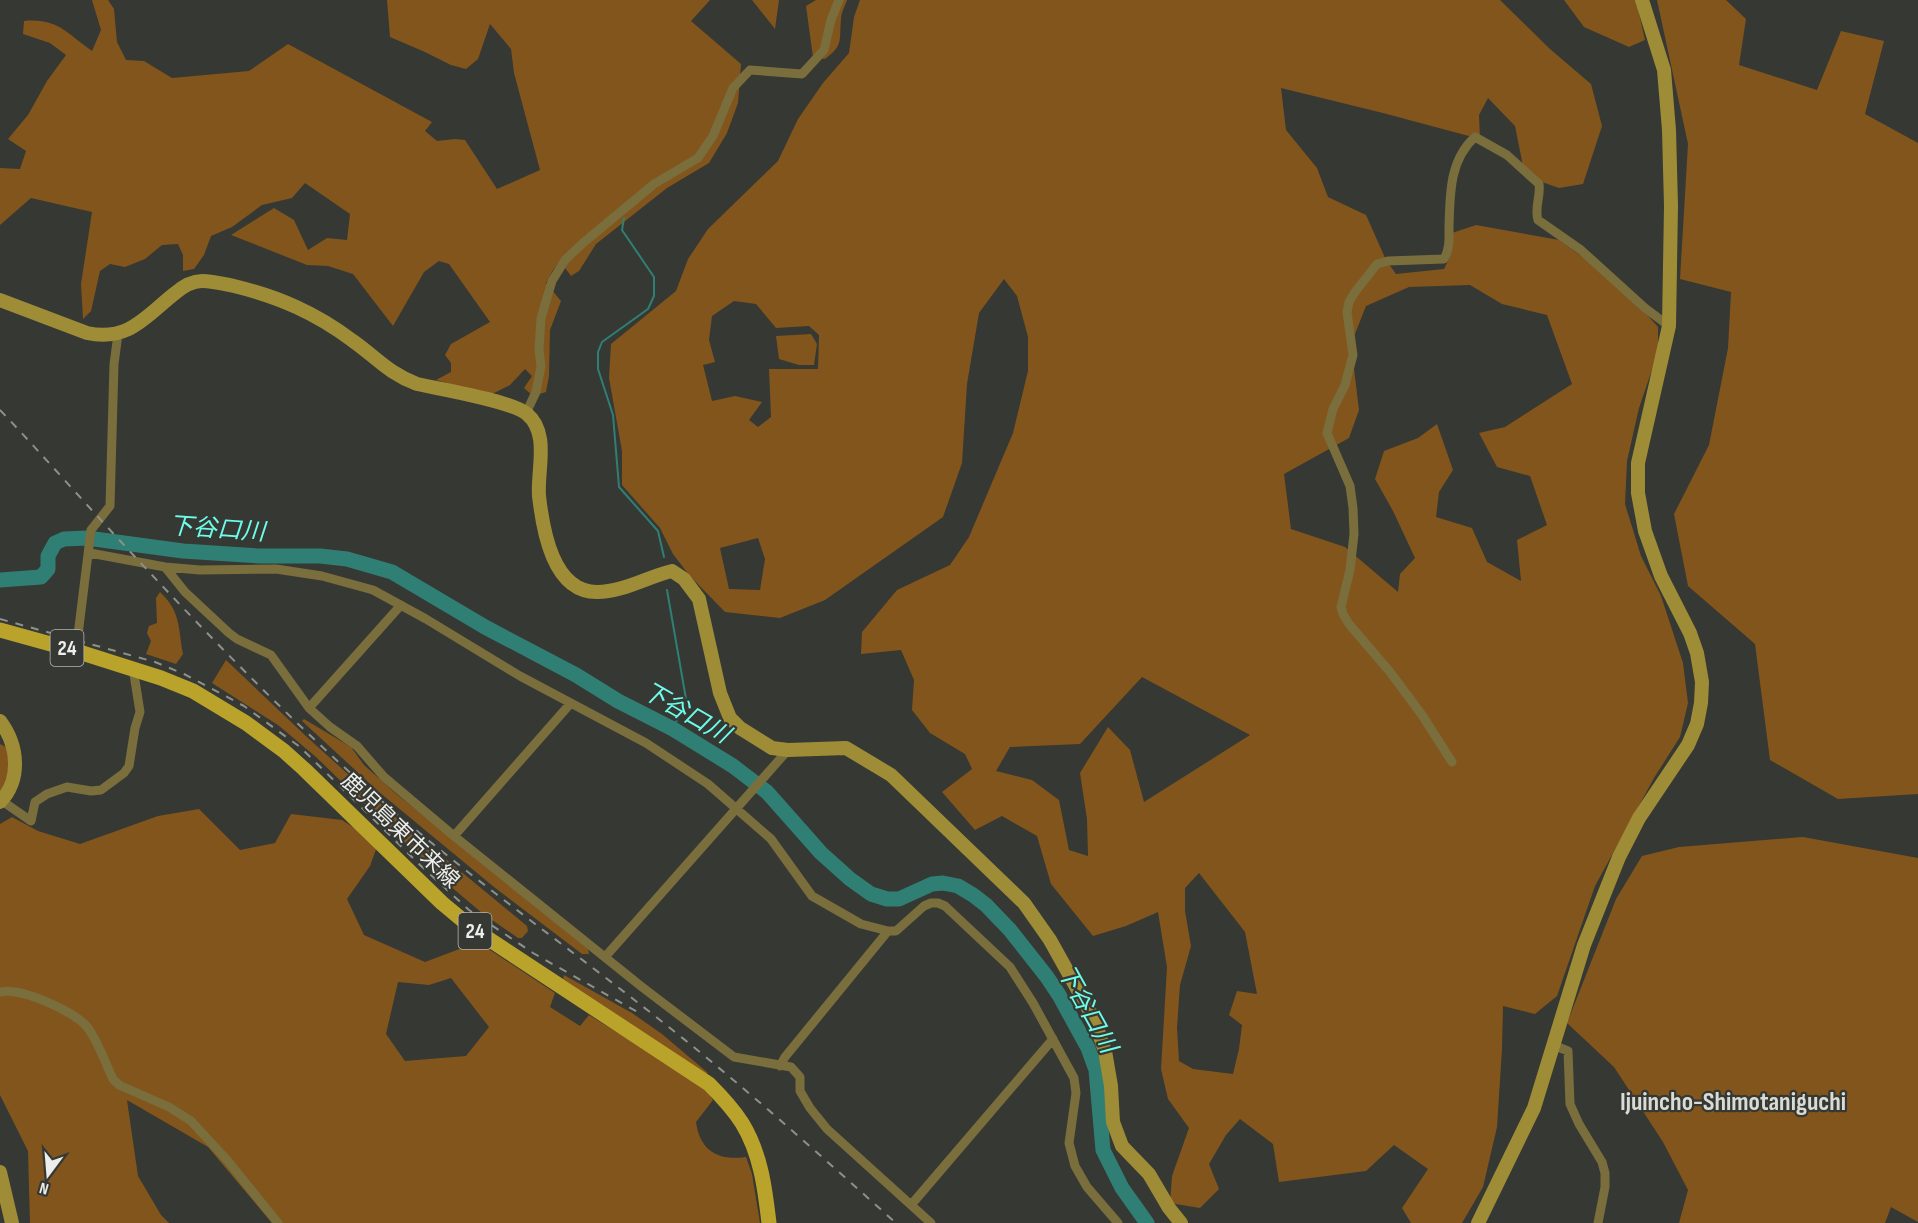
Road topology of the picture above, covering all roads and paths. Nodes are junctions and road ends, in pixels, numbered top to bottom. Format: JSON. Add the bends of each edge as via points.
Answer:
{"nodes":[{"id":1,"x":839,"y":0,"type":"edge"},
{"id":2,"x":1642,"y":0,"type":"edge"},
{"id":3,"x":0,"y":300,"type":"edge"},
{"id":4,"x":1669,"y":326,"type":"junction"},
{"id":5,"x":118,"y":334,"type":"junction"},
{"id":6,"x":526,"y":413,"type":"junction"},
{"id":7,"x":90,"y":551,"type":"junction"},
{"id":8,"x":165,"y":567,"type":"junction"},
{"id":9,"x":400,"y":605,"type":"junction"},
{"id":10,"x":0,"y":630,"type":"edge"},
{"id":11,"x":76,"y":651,"type":"junction"},
{"id":12,"x":133,"y":668,"type":"junction"},
{"id":13,"x":570,"y":704,"type":"junction"},
{"id":14,"x":309,"y":708,"type":"junction"},
{"id":15,"x":0,"y":721,"type":"edge"},
{"id":16,"x":788,"y":750,"type":"junction"},
{"id":17,"x":1452,"y":762,"type":"dead end"},
{"id":18,"x":1,"y":802,"type":"edge"},
{"id":19,"x":741,"y":804,"type":"junction"},
{"id":20,"x":454,"y":836,"type":"junction"},
{"id":21,"x":888,"y":931,"type":"junction"},
{"id":22,"x":605,"y":957,"type":"junction"},
{"id":23,"x":0,"y":992,"type":"edge"},
{"id":24,"x":1053,"y":1040,"type":"junction"},
{"id":25,"x":1553,"y":1045,"type":"junction"},
{"id":26,"x":780,"y":1066,"type":"junction"},
{"id":27,"x":0,"y":1172,"type":"edge"},
{"id":28,"x":911,"y":1205,"type":"junction"},
{"id":29,"x":12,"y":1223,"type":"edge"},
{"id":30,"x":278,"y":1223,"type":"edge"},
{"id":31,"x":770,"y":1223,"type":"edge"},
{"id":32,"x":931,"y":1223,"type":"edge"},
{"id":33,"x":1118,"y":1223,"type":"edge"},
{"id":34,"x":1180,"y":1223,"type":"edge"},
{"id":35,"x":1478,"y":1223,"type":"edge"},
{"id":36,"x":1598,"y":1223,"type":"edge"}],
"edges":[{"from":1,"to":6,"type":"street","via":[[824,50],[802,74],[750,70],[733,88],[698,158],[654,184],[565,260],[552,282],[541,318],[541,366],[536,392]]},
{"from":2,"to":4,"type":"street","via":[[1664,70],[1669,130]]},
{"from":3,"to":5,"type":"street","via":[[87,333]]},
{"from":4,"to":17,"type":"street","via":[[1581,250],[1538,220],[1539,184],[1507,155],[1474,137],[1450,186],[1449,245],[1444,259],[1377,264],[1349,302],[1353,356],[1327,433],[1350,486],[1353,508],[1350,570],[1341,607],[1348,624],[1390,672]]},
{"from":4,"to":25,"type":"street","via":[[1638,463],[1638,493],[1645,531],[1661,576],[1697,653],[1701,704],[1688,745],[1639,818],[1619,857],[1584,945]]},
{"from":5,"to":6,"type":"street","via":[[189,284],[213,282],[292,304],[340,331],[405,379]]},
{"from":5,"to":7,"type":"street","via":[[110,506],[91,530]]},
{"from":6,"to":16,"type":"street","via":[[538,429],[539,495],[549,546],[562,574],[578,589],[595,592],[612,591],[672,571],[684,579],[699,599],[720,693],[730,718],[772,748]]},
{"from":7,"to":8,"type":"street"},
{"from":7,"to":11,"type":"street"},
{"from":8,"to":9,"type":"street","via":[[299,572],[374,590]]},
{"from":8,"to":14,"type":"street","via":[[184,592],[229,633],[271,655]]},
{"from":9,"to":13,"type":"street"},
{"from":9,"to":14,"type":"street"},
{"from":10,"to":11,"type":"main road","name":"鹿児島東市来線","number":"24"},
{"from":11,"to":12,"type":"main road","name":"鹿児島東市来線","number":"24"},
{"from":12,"to":18,"type":"street","via":[[140,712],[129,766],[124,773],[101,790],[67,787],[47,794],[35,802],[31,821]]},
{"from":12,"to":31,"type":"main road","name":"鹿児島東市来線","number":"24","via":[[193,692],[264,735],[472,928],[709,1084],[729,1105],[753,1146]]},
{"from":13,"to":19,"type":"street","via":[[646,743]]},
{"from":13,"to":20,"type":"street"},
{"from":14,"to":20,"type":"street","via":[[357,746],[384,777]]},
{"from":15,"to":18,"type":"street","via":[[8,732],[15,758],[12,781]]},
{"from":16,"to":19,"type":"street"},
{"from":16,"to":34,"type":"street","via":[[846,748],[867,759],[891,776],[1024,903],[1050,940],[1094,1019],[1105,1051],[1113,1122],[1122,1146],[1149,1174]]},
{"from":19,"to":21,"type":"street","via":[[812,896],[861,924]]},
{"from":19,"to":22,"type":"street"},
{"from":20,"to":22,"type":"street"},
{"from":21,"to":24,"type":"street","via":[[901,928],[924,906],[945,906],[1010,967]]},
{"from":21,"to":26,"type":"street"},
{"from":22,"to":26,"type":"street","via":[[734,1057]]},
{"from":23,"to":30,"type":"street","via":[[26,993],[84,1023],[113,1079],[191,1121]]},
{"from":24,"to":28,"type":"street"},
{"from":24,"to":33,"type":"street","via":[[1074,1078],[1076,1093],[1069,1143],[1075,1166],[1087,1187]]},
{"from":25,"to":35,"type":"street","via":[[1534,1108]]},
{"from":25,"to":36,"type":"street","via":[[1568,1051],[1569,1104],[1605,1173]]},
{"from":26,"to":28,"type":"street","via":[[796,1071],[800,1091],[827,1129]]},
{"from":27,"to":29,"type":"street"},
{"from":28,"to":32,"type":"street"}]}
